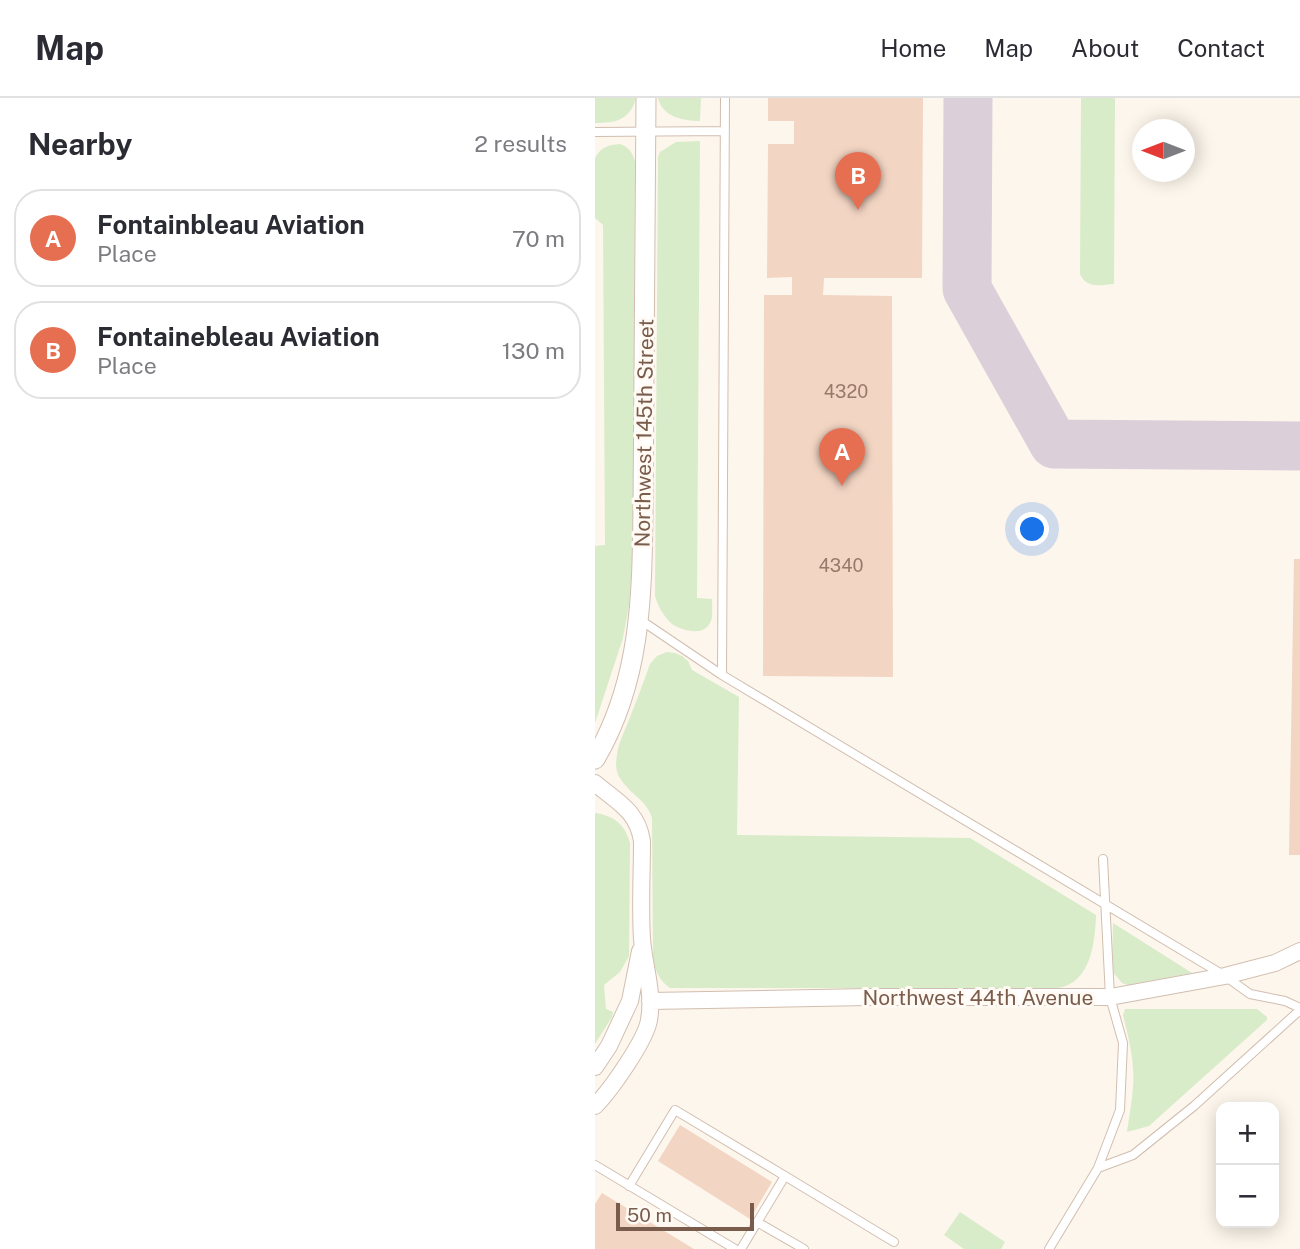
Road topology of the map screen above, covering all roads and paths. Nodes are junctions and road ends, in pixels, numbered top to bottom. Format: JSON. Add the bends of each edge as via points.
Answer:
{"nodes":[{"id":1,"x":646,"y":98,"type":"edge"},
{"id":2,"x":725,"y":98,"type":"edge"},
{"id":3,"x":646,"y":131,"type":"junction"},
{"id":4,"x":725,"y":131,"type":"junction"},
{"id":5,"x":595,"y":132,"type":"edge"},
{"id":6,"x":639,"y":619,"type":"junction"},
{"id":7,"x":722,"y":675,"type":"junction"},
{"id":8,"x":595,"y":759,"type":"edge"},
{"id":9,"x":595,"y":783,"type":"edge"},
{"id":10,"x":1103,"y":859,"type":"dead end"},
{"id":11,"x":1105,"y":904,"type":"junction"},
{"id":12,"x":642,"y":939,"type":"junction"},
{"id":13,"x":1300,"y":951,"type":"edge"},
{"id":14,"x":1225,"y":976,"type":"junction"},
{"id":15,"x":1110,"y":997,"type":"junction"},
{"id":16,"x":650,"y":1001,"type":"junction"},
{"id":17,"x":1300,"y":1009,"type":"edge"},
{"id":18,"x":595,"y":1068,"type":"edge"},
{"id":19,"x":595,"y":1107,"type":"edge"},
{"id":20,"x":595,"y":1165,"type":"edge"},
{"id":21,"x":1098,"y":1168,"type":"junction"},
{"id":22,"x":785,"y":1176,"type":"junction"},
{"id":23,"x":629,"y":1186,"type":"junction"},
{"id":24,"x":757,"y":1222,"type":"junction"},
{"id":25,"x":894,"y":1242,"type":"dead end"},
{"id":26,"x":734,"y":1249,"type":"edge"},
{"id":27,"x":741,"y":1249,"type":"edge"},
{"id":28,"x":804,"y":1249,"type":"edge"},
{"id":29,"x":1049,"y":1249,"type":"edge"}],
"edges":[{"from":1,"to":3,"type":"street","name":"Northwest 145th Street"},
{"from":2,"to":4,"type":"lane"},
{"from":3,"to":4,"type":"lane"},
{"from":3,"to":5,"type":"lane"},
{"from":3,"to":6,"type":"street","name":"Northwest 145th Street"},
{"from":4,"to":7,"type":"lane"},
{"from":6,"to":7,"type":"lane"},
{"from":6,"to":8,"type":"street","name":"Northwest 145th Street","via":[[620,707]]},
{"from":7,"to":11,"type":"lane"},
{"from":9,"to":12,"type":"street","via":[[631,813],[639,828]]},
{"from":10,"to":11,"type":"lane"},
{"from":11,"to":14,"type":"lane"},
{"from":11,"to":15,"type":"lane"},
{"from":12,"to":16,"type":"street"},
{"from":12,"to":18,"type":"street","via":[[630,1001]]},
{"from":13,"to":14,"type":"street","name":"Northwest 44th Avenue"},
{"from":14,"to":15,"type":"street","name":"Northwest 44th Avenue"},
{"from":14,"to":17,"type":"lane","via":[[1250,994]]},
{"from":15,"to":16,"type":"street","name":"Northwest 44th Avenue"},
{"from":15,"to":21,"type":"lane","via":[[1122,1043],[1120,1110]]},
{"from":16,"to":19,"type":"street","via":[[649,1022],[639,1044]]},
{"from":17,"to":21,"type":"lane","via":[[1133,1155]]},
{"from":20,"to":23,"type":"lane"},
{"from":21,"to":29,"type":"lane"},
{"from":22,"to":23,"type":"lane","via":[[674,1110]]},
{"from":22,"to":24,"type":"lane"},
{"from":22,"to":25,"type":"lane"},
{"from":23,"to":26,"type":"lane"},
{"from":24,"to":27,"type":"lane"},
{"from":24,"to":28,"type":"lane"}]}
